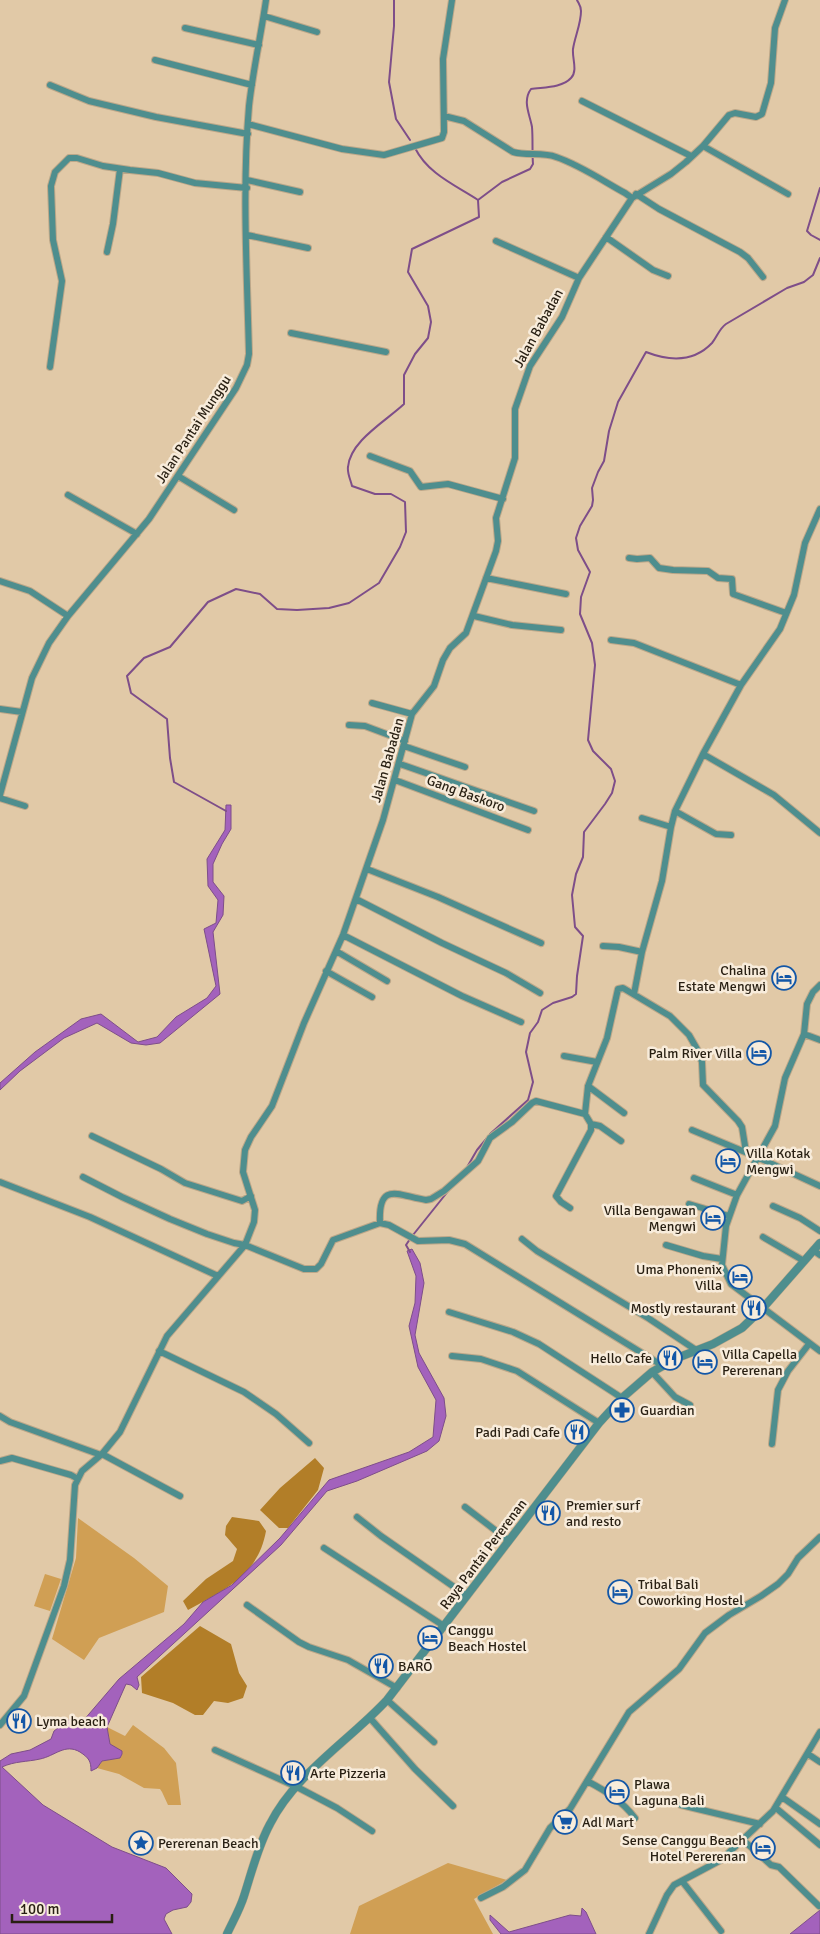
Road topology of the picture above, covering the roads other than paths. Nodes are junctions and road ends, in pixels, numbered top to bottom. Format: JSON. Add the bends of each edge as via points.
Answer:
{"nodes":[{"id":1,"x":266,"y":0,"type":"edge"},
{"id":2,"x":452,"y":0,"type":"edge"},
{"id":3,"x":785,"y":0,"type":"edge"},
{"id":4,"x":264,"y":16,"type":"junction"},
{"id":5,"x":186,"y":28,"type":"dead end"},
{"id":6,"x":317,"y":32,"type":"dead end"},
{"id":7,"x":259,"y":45,"type":"junction"},
{"id":8,"x":155,"y":60,"type":"dead end"},
{"id":9,"x":50,"y":85,"type":"dead end"},
{"id":10,"x":252,"y":85,"type":"junction"},
{"id":11,"x":582,"y":101,"type":"dead end"},
{"id":12,"x":444,"y":116,"type":"junction"},
{"id":13,"x":248,"y":124,"type":"junction"},
{"id":14,"x":248,"y":134,"type":"junction"},
{"id":15,"x":703,"y":146,"type":"junction"},
{"id":16,"x":691,"y":156,"type":"junction"},
{"id":17,"x":120,"y":169,"type":"junction"},
{"id":18,"x":247,"y":180,"type":"junction"},
{"id":19,"x":247,"y":188,"type":"junction"},
{"id":20,"x":300,"y":192,"type":"dead end"},
{"id":21,"x":788,"y":194,"type":"dead end"},
{"id":22,"x":634,"y":196,"type":"junction"},
{"id":23,"x":247,"y":235,"type":"junction"},
{"id":24,"x":606,"y":237,"type":"junction"},
{"id":25,"x":496,"y":241,"type":"dead end"},
{"id":26,"x":308,"y":248,"type":"dead end"},
{"id":27,"x":107,"y":252,"type":"dead end"},
{"id":28,"x":668,"y":276,"type":"dead end"},
{"id":29,"x":764,"y":277,"type":"dead end"},
{"id":30,"x":579,"y":278,"type":"junction"},
{"id":31,"x":292,"y":332,"type":"dead end"},
{"id":32,"x":386,"y":352,"type":"dead end"},
{"id":33,"x":50,"y":367,"type":"dead end"},
{"id":34,"x":370,"y":456,"type":"dead end"},
{"id":35,"x":178,"y":476,"type":"junction"},
{"id":36,"x":68,"y":495,"type":"dead end"},
{"id":37,"x":503,"y":499,"type":"junction"},
{"id":38,"x":820,"y":508,"type":"edge"},
{"id":39,"x":234,"y":510,"type":"dead end"},
{"id":40,"x":138,"y":534,"type":"junction"},
{"id":41,"x":629,"y":558,"type":"dead end"},
{"id":42,"x":486,"y":578,"type":"junction"},
{"id":43,"x":0,"y":581,"type":"edge"},
{"id":44,"x":566,"y":594,"type":"dead end"},
{"id":45,"x":786,"y":613,"type":"junction"},
{"id":46,"x":68,"y":616,"type":"junction"},
{"id":47,"x":474,"y":616,"type":"junction"},
{"id":48,"x":560,"y":630,"type":"dead end"},
{"id":49,"x":611,"y":640,"type":"dead end"},
{"id":50,"x":741,"y":684,"type":"junction"},
{"id":51,"x":372,"y":703,"type":"dead end"},
{"id":52,"x":0,"y":709,"type":"edge"},
{"id":53,"x":22,"y":712,"type":"junction"},
{"id":54,"x":412,"y":714,"type":"junction"},
{"id":55,"x":349,"y":725,"type":"dead end"},
{"id":56,"x":404,"y":744,"type":"junction"},
{"id":57,"x":703,"y":754,"type":"junction"},
{"id":58,"x":400,"y":764,"type":"junction"},
{"id":59,"x":465,"y":767,"type":"dead end"},
{"id":60,"x":395,"y":780,"type":"junction"},
{"id":61,"x":0,"y":796,"type":"edge"},
{"id":62,"x":26,"y":806,"type":"dead end"},
{"id":63,"x":534,"y":811,"type":"dead end"},
{"id":64,"x":675,"y":811,"type":"junction"},
{"id":65,"x":642,"y":818,"type":"dead end"},
{"id":66,"x":670,"y":827,"type":"junction"},
{"id":67,"x":528,"y":830,"type":"dead end"},
{"id":68,"x":820,"y":833,"type":"edge"},
{"id":69,"x":731,"y":836,"type":"dead end"},
{"id":70,"x":367,"y":869,"type":"junction"},
{"id":71,"x":356,"y":899,"type":"junction"},
{"id":72,"x":343,"y":935,"type":"junction"},
{"id":73,"x":541,"y":943,"type":"dead end"},
{"id":74,"x":603,"y":946,"type":"dead end"},
{"id":75,"x":336,"y":951,"type":"junction"},
{"id":76,"x":642,"y":952,"type":"junction"},
{"id":77,"x":326,"y":971,"type":"junction"},
{"id":78,"x":387,"y":981,"type":"dead end"},
{"id":79,"x":820,"y":985,"type":"edge"},
{"id":80,"x":540,"y":993,"type":"dead end"},
{"id":81,"x":634,"y":994,"type":"junction"},
{"id":82,"x":372,"y":997,"type":"dead end"},
{"id":83,"x":521,"y":1022,"type":"dead end"},
{"id":84,"x":804,"y":1034,"type":"junction"},
{"id":85,"x":820,"y":1040,"type":"edge"},
{"id":86,"x":564,"y":1056,"type":"dead end"},
{"id":87,"x":598,"y":1062,"type":"junction"},
{"id":88,"x":588,"y":1086,"type":"junction"},
{"id":89,"x":624,"y":1113,"type":"dead end"},
{"id":90,"x":586,"y":1114,"type":"junction"},
{"id":91,"x":591,"y":1124,"type":"junction"},
{"id":92,"x":692,"y":1130,"type":"dead end"},
{"id":93,"x":92,"y":1136,"type":"dead end"},
{"id":94,"x":621,"y":1141,"type":"dead end"},
{"id":95,"x":746,"y":1152,"type":"junction"},
{"id":96,"x":757,"y":1157,"type":"junction"},
{"id":97,"x":83,"y":1177,"type":"dead end"},
{"id":98,"x":694,"y":1178,"type":"dead end"},
{"id":99,"x":0,"y":1182,"type":"edge"},
{"id":100,"x":820,"y":1186,"type":"edge"},
{"id":101,"x":736,"y":1195,"type":"junction"},
{"id":102,"x":251,"y":1196,"type":"junction"},
{"id":103,"x":689,"y":1204,"type":"dead end"},
{"id":104,"x":773,"y":1206,"type":"dead end"},
{"id":105,"x":570,"y":1208,"type":"dead end"},
{"id":106,"x":729,"y":1216,"type":"junction"},
{"id":107,"x":380,"y":1223,"type":"junction"},
{"id":108,"x":820,"y":1231,"type":"edge"},
{"id":109,"x":763,"y":1237,"type":"dead end"},
{"id":110,"x":522,"y":1239,"type":"dead end"},
{"id":111,"x":820,"y":1243,"type":"edge"},
{"id":112,"x":245,"y":1244,"type":"junction"},
{"id":113,"x":666,"y":1245,"type":"dead end"},
{"id":114,"x":817,"y":1253,"type":"edge"},
{"id":115,"x":722,"y":1259,"type":"junction"},
{"id":116,"x":804,"y":1261,"type":"junction"},
{"id":117,"x":218,"y":1276,"type":"junction"},
{"id":118,"x":762,"y":1309,"type":"junction"},
{"id":119,"x":449,"y":1312,"type":"dead end"},
{"id":120,"x":809,"y":1344,"type":"junction"},
{"id":121,"x":696,"y":1350,"type":"junction"},
{"id":122,"x":820,"y":1351,"type":"edge"},
{"id":123,"x":159,"y":1352,"type":"junction"},
{"id":124,"x":452,"y":1356,"type":"dead end"},
{"id":125,"x":663,"y":1366,"type":"junction"},
{"id":126,"x":652,"y":1372,"type":"junction"},
{"id":127,"x":622,"y":1398,"type":"junction"},
{"id":128,"x":690,"y":1405,"type":"dead end"},
{"id":129,"x":0,"y":1416,"type":"edge"},
{"id":130,"x":599,"y":1423,"type":"junction"},
{"id":131,"x":309,"y":1443,"type":"dead end"},
{"id":132,"x":772,"y":1444,"type":"dead end"},
{"id":133,"x":102,"y":1455,"type":"junction"},
{"id":134,"x":0,"y":1462,"type":"edge"},
{"id":135,"x":78,"y":1478,"type":"junction"},
{"id":136,"x":180,"y":1496,"type":"dead end"},
{"id":137,"x":465,"y":1508,"type":"dead end"},
{"id":138,"x":357,"y":1517,"type":"dead end"},
{"id":139,"x":820,"y":1538,"type":"edge"},
{"id":140,"x":508,"y":1540,"type":"junction"},
{"id":141,"x":324,"y":1548,"type":"dead end"},
{"id":142,"x":467,"y":1596,"type":"junction"},
{"id":143,"x":247,"y":1605,"type":"dead end"},
{"id":144,"x":444,"y":1626,"type":"junction"},
{"id":145,"x":397,"y":1688,"type":"junction"},
{"id":146,"x":387,"y":1700,"type":"junction"},
{"id":147,"x":370,"y":1718,"type":"junction"},
{"id":148,"x":0,"y":1725,"type":"edge"},
{"id":149,"x":820,"y":1732,"type":"edge"},
{"id":150,"x":434,"y":1742,"type":"dead end"},
{"id":151,"x":215,"y":1750,"type":"dead end"},
{"id":152,"x":808,"y":1754,"type":"junction"},
{"id":153,"x":820,"y":1762,"type":"edge"},
{"id":154,"x":588,"y":1781,"type":"junction"},
{"id":155,"x":296,"y":1787,"type":"junction"},
{"id":156,"x":782,"y":1797,"type":"junction"},
{"id":157,"x":681,"y":1805,"type":"dead end"},
{"id":158,"x":453,"y":1806,"type":"dead end"},
{"id":159,"x":776,"y":1808,"type":"junction"},
{"id":160,"x":635,"y":1818,"type":"dead end"},
{"id":161,"x":760,"y":1824,"type":"junction"},
{"id":162,"x":820,"y":1824,"type":"edge"},
{"id":163,"x":372,"y":1831,"type":"dead end"},
{"id":164,"x":743,"y":1840,"type":"junction"},
{"id":165,"x":820,"y":1845,"type":"edge"},
{"id":166,"x":682,"y":1881,"type":"junction"},
{"id":167,"x":481,"y":1898,"type":"dead end"},
{"id":168,"x":818,"y":1906,"type":"dead end"},
{"id":169,"x":721,"y":1931,"type":"dead end"},
{"id":170,"x":227,"y":1934,"type":"edge"},
{"id":171,"x":649,"y":1934,"type":"edge"}],
"edges":[{"from":1,"to":4,"type":"street","name":"Jalan Pantai Munggu"},
{"from":2,"to":12,"type":"street","via":[[443,59]]},
{"from":3,"to":15,"type":"street","name":"Jalan Babadan","via":[[776,28],[771,83],[764,110],[756,117],[729,115]]},
{"from":4,"to":6,"type":"street"},
{"from":4,"to":7,"type":"street","name":"Jalan Pantai Munggu"},
{"from":5,"to":7,"type":"street"},
{"from":7,"to":10,"type":"street","name":"Jalan Pantai Munggu"},
{"from":8,"to":10,"type":"street"},
{"from":9,"to":14,"type":"street","via":[[89,101]]},
{"from":10,"to":13,"type":"street","name":"Jalan Pantai Munggu"},
{"from":11,"to":16,"type":"street"},
{"from":12,"to":13,"type":"street","via":[[442,138],[384,155],[342,149]]},
{"from":12,"to":22,"type":"street","via":[[464,121],[513,152],[544,154],[570,163]]},
{"from":13,"to":14,"type":"street","name":"Jalan Pantai Munggu"},
{"from":14,"to":18,"type":"street","name":"Jalan Pantai Munggu"},
{"from":15,"to":16,"type":"street","name":"Jalan Babadan"},
{"from":15,"to":21,"type":"street"},
{"from":16,"to":22,"type":"street","name":"Jalan Babadan","via":[[671,174]]},
{"from":17,"to":19,"type":"street","via":[[158,173],[195,183]]},
{"from":17,"to":27,"type":"street"},
{"from":17,"to":33,"type":"street","via":[[69,158],[51,181],[53,240],[62,281]]},
{"from":18,"to":19,"type":"street","name":"Jalan Pantai Munggu"},
{"from":18,"to":20,"type":"street"},
{"from":19,"to":23,"type":"street","name":"Jalan Pantai Munggu"},
{"from":22,"to":24,"type":"street","name":"Jalan Babadan"},
{"from":22,"to":29,"type":"street","via":[[740,252]]},
{"from":23,"to":26,"type":"street"},
{"from":23,"to":35,"type":"street","name":"Jalan Pantai Munggu","via":[[247,365],[236,388]]},
{"from":24,"to":28,"type":"street","via":[[653,270]]},
{"from":24,"to":30,"type":"street","name":"Jalan Babadan"},
{"from":25,"to":30,"type":"street"},
{"from":30,"to":37,"type":"street","name":"Jalan Babadan","via":[[562,317],[530,366],[521,388],[515,408],[515,458]]},
{"from":31,"to":32,"type":"street"},
{"from":34,"to":37,"type":"street","via":[[410,471],[421,487],[448,484]]},
{"from":35,"to":39,"type":"street"},
{"from":35,"to":40,"type":"street","name":"Jalan Pantai Munggu"},
{"from":36,"to":40,"type":"street"},
{"from":37,"to":42,"type":"street","name":"Jalan Babadan","via":[[496,518],[496,551]]},
{"from":38,"to":45,"type":"street","via":[[805,543],[798,580]]},
{"from":40,"to":46,"type":"street","name":"Jalan Pantai Munggu"},
{"from":41,"to":45,"type":"street","via":[[650,558],[659,568],[708,572],[718,578],[732,579],[733,594]]},
{"from":42,"to":44,"type":"street"},
{"from":42,"to":47,"type":"street","name":"Jalan Babadan"},
{"from":43,"to":46,"type":"street","via":[[30,591]]},
{"from":45,"to":50,"type":"street","via":[[777,634]]},
{"from":46,"to":53,"type":"street","name":"Jalan Pantai Munggu","via":[[38,664]]},
{"from":47,"to":48,"type":"street","via":[[529,628]]},
{"from":47,"to":54,"type":"street","name":"Jalan Babadan","via":[[466,633],[443,660],[434,686]]},
{"from":49,"to":50,"type":"street","via":[[634,643]]},
{"from":50,"to":57,"type":"street"},
{"from":51,"to":54,"type":"street"},
{"from":52,"to":53,"type":"street"},
{"from":53,"to":61,"type":"street","name":"Jalan Pantai Munggu"},
{"from":54,"to":56,"type":"street","name":"Jalan Babadan"},
{"from":55,"to":56,"type":"street","via":[[365,726]]},
{"from":56,"to":58,"type":"street","name":"Jalan Babadan"},
{"from":56,"to":59,"type":"street"},
{"from":57,"to":64,"type":"street"},
{"from":57,"to":68,"type":"street","via":[[774,795]]},
{"from":58,"to":60,"type":"street","name":"Jalan Babadan"},
{"from":58,"to":63,"type":"street"},
{"from":60,"to":67,"type":"street","name":"Gang Baskoro"},
{"from":60,"to":70,"type":"street","name":"Jalan Babadan"},
{"from":61,"to":62,"type":"street"},
{"from":64,"to":66,"type":"street"},
{"from":64,"to":69,"type":"street","via":[[716,834]]},
{"from":65,"to":66,"type":"street"},
{"from":66,"to":76,"type":"street","via":[[662,881]]},
{"from":70,"to":71,"type":"street","name":"Jalan Babadan"},
{"from":70,"to":73,"type":"street"},
{"from":71,"to":72,"type":"street","name":"Jalan Babadan"},
{"from":71,"to":80,"type":"street"},
{"from":72,"to":75,"type":"street","name":"Jalan Babadan"},
{"from":72,"to":83,"type":"street","via":[[462,996]]},
{"from":74,"to":76,"type":"street"},
{"from":75,"to":77,"type":"street","name":"Jalan Babadan"},
{"from":75,"to":78,"type":"street"},
{"from":76,"to":81,"type":"street"},
{"from":77,"to":82,"type":"street"},
{"from":77,"to":102,"type":"street","name":"Jalan Babadan","via":[[272,1106],[245,1150],[243,1172]]},
{"from":79,"to":84,"type":"street","via":[[806,1004]]},
{"from":81,"to":87,"type":"street","via":[[623,988],[618,990]]},
{"from":81,"to":95,"type":"street","via":[[670,1016],[689,1035],[702,1062],[703,1085],[738,1121]]},
{"from":84,"to":85,"type":"street"},
{"from":84,"to":96,"type":"street","via":[[785,1078],[775,1126]]},
{"from":86,"to":87,"type":"street"},
{"from":87,"to":88,"type":"street"},
{"from":88,"to":89,"type":"street"},
{"from":88,"to":90,"type":"street"},
{"from":90,"to":91,"type":"street"},
{"from":90,"to":107,"type":"street","via":[[541,1101],[532,1102],[490,1138],[480,1159],[444,1191],[426,1200],[395,1192],[387,1195]]},
{"from":91,"to":94,"type":"street","via":[[600,1126]]},
{"from":91,"to":105,"type":"street","via":[[591,1130],[556,1196]]},
{"from":92,"to":95,"type":"street"},
{"from":93,"to":102,"type":"street","via":[[186,1184],[242,1201]]},
{"from":95,"to":96,"type":"street"},
{"from":96,"to":100,"type":"street"},
{"from":96,"to":101,"type":"street"},
{"from":97,"to":112,"type":"street","via":[[177,1222]]},
{"from":98,"to":101,"type":"street"},
{"from":99,"to":117,"type":"street","via":[[90,1217]]},
{"from":101,"to":106,"type":"street"},
{"from":102,"to":112,"type":"street","name":"Jalan Babadan","via":[[254,1222]]},
{"from":103,"to":106,"type":"street"},
{"from":104,"to":108,"type":"street"},
{"from":106,"to":115,"type":"street"},
{"from":107,"to":112,"type":"street","via":[[333,1240],[316,1269],[294,1266]]},
{"from":107,"to":125,"type":"street","via":[[418,1241],[449,1240],[464,1244]]},
{"from":109,"to":116,"type":"street"},
{"from":110,"to":121,"type":"street"},
{"from":111,"to":114,"type":"street","name":"Raya Pantai Pererenan"},
{"from":112,"to":117,"type":"street","name":"Jalan Babadan"},
{"from":113,"to":115,"type":"street"},
{"from":114,"to":116,"type":"street","name":"Raya Pantai Pererenan"},
{"from":115,"to":118,"type":"street","via":[[731,1284]]},
{"from":116,"to":118,"type":"street","name":"Raya Pantai Pererenan"},
{"from":117,"to":123,"type":"street","name":"Jalan Babadan","via":[[177,1322]]},
{"from":118,"to":120,"type":"street"},
{"from":118,"to":121,"type":"street","name":"Raya Pantai Pererenan","via":[[736,1332]]},
{"from":119,"to":127,"type":"street","via":[[532,1340]]},
{"from":120,"to":122,"type":"street"},
{"from":120,"to":132,"type":"street","via":[[778,1390]]},
{"from":121,"to":125,"type":"street","name":"Raya Pantai Pererenan"},
{"from":123,"to":131,"type":"street","via":[[244,1392]]},
{"from":123,"to":133,"type":"street","name":"Jalan Babadan","via":[[120,1432]]},
{"from":124,"to":130,"type":"street","via":[[481,1359],[517,1371]]},
{"from":125,"to":126,"type":"street","name":"Raya Pantai Pererenan"},
{"from":126,"to":127,"type":"street","name":"Raya Pantai Pererenan"},
{"from":126,"to":128,"type":"street","via":[[675,1397]]},
{"from":127,"to":130,"type":"street","name":"Raya Pantai Pererenan"},
{"from":129,"to":133,"type":"street"},
{"from":130,"to":140,"type":"street","name":"Raya Pantai Pererenan"},
{"from":133,"to":135,"type":"street","name":"Jalan Babadan"},
{"from":133,"to":136,"type":"street"},
{"from":134,"to":135,"type":"street","via":[[12,1458]]},
{"from":135,"to":148,"type":"street","via":[[68,1572],[24,1696]]},
{"from":137,"to":140,"type":"street"},
{"from":138,"to":142,"type":"street"},
{"from":139,"to":154,"type":"street","via":[[798,1558],[778,1584],[705,1633],[679,1669],[629,1712]]},
{"from":140,"to":142,"type":"street","name":"Raya Pantai Pererenan"},
{"from":141,"to":144,"type":"street"},
{"from":142,"to":144,"type":"street","name":"Raya Pantai Pererenan"},
{"from":143,"to":145,"type":"street","via":[[309,1648],[348,1660]]},
{"from":144,"to":145,"type":"street","name":"Raya Pantai Pererenan"},
{"from":145,"to":146,"type":"street","name":"Raya Pantai Pererenan"},
{"from":146,"to":147,"type":"street","name":"Raya Pantai Pererenan"},
{"from":146,"to":150,"type":"street"},
{"from":147,"to":155,"type":"street","name":"Raya Pantai Pererenan"},
{"from":147,"to":158,"type":"street","via":[[414,1769]]},
{"from":149,"to":152,"type":"street"},
{"from":151,"to":155,"type":"street"},
{"from":152,"to":153,"type":"street"},
{"from":152,"to":156,"type":"street"},
{"from":154,"to":160,"type":"street","via":[[608,1791]]},
{"from":154,"to":167,"type":"street","via":[[570,1809],[550,1828],[525,1870],[503,1887]]},
{"from":155,"to":163,"type":"street"},
{"from":155,"to":170,"type":"street","name":"Raya Pantai Pererenan","via":[[270,1823]]},
{"from":156,"to":159,"type":"street"},
{"from":156,"to":162,"type":"street"},
{"from":157,"to":161,"type":"street"},
{"from":159,"to":161,"type":"street"},
{"from":159,"to":165,"type":"street"},
{"from":161,"to":164,"type":"street"},
{"from":164,"to":166,"type":"street","via":[[721,1860]]},
{"from":164,"to":168,"type":"street","via":[[771,1865],[779,1867]]},
{"from":166,"to":169,"type":"street"},
{"from":166,"to":171,"type":"street","via":[[674,1885],[667,1895]]}]}
